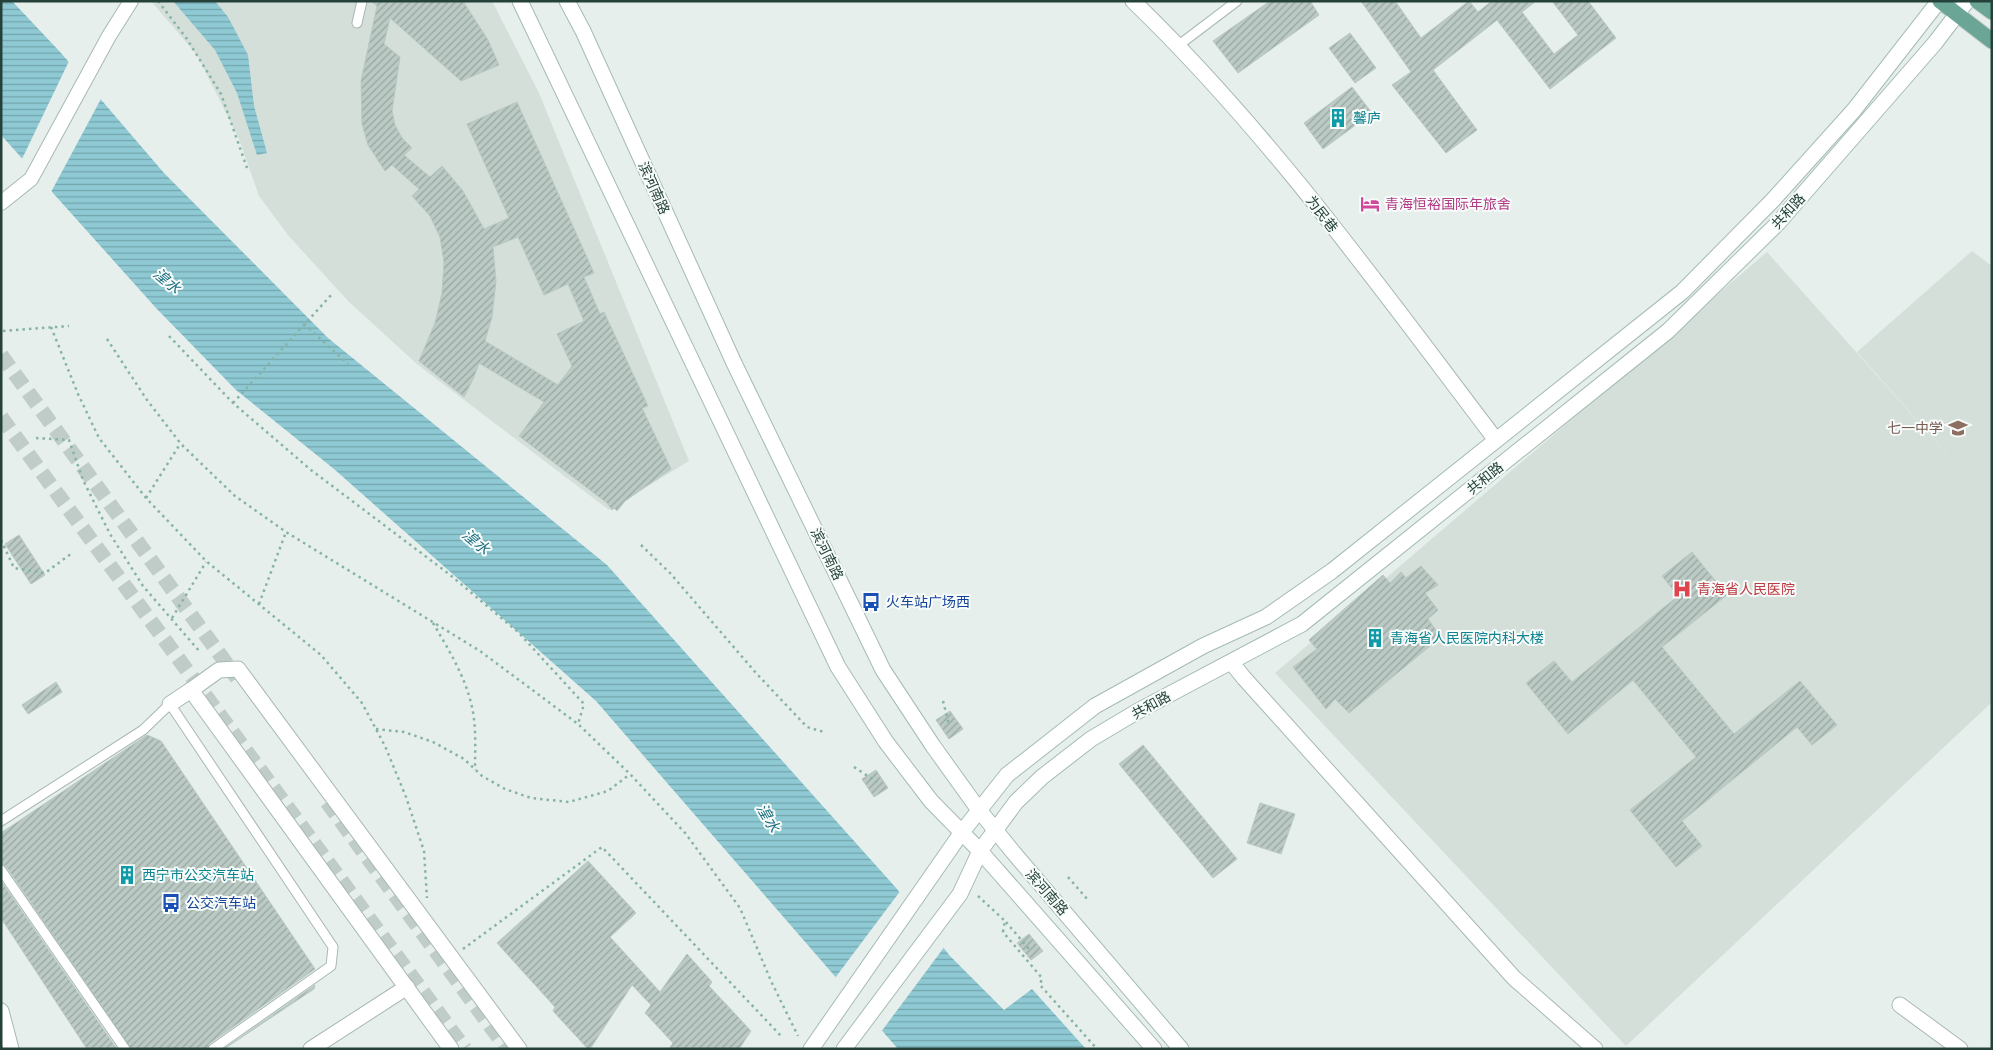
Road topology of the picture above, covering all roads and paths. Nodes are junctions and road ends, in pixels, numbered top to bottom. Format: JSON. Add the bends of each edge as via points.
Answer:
{"nodes":[{"id":1,"x":132,"y":1,"type":"edge"},
{"id":2,"x":158,"y":1,"type":"edge"},
{"id":3,"x":362,"y":1,"type":"edge"},
{"id":4,"x":520,"y":1,"type":"edge"},
{"id":5,"x":567,"y":1,"type":"edge"},
{"id":6,"x":1133,"y":1,"type":"edge"},
{"id":7,"x":1237,"y":1,"type":"edge"},
{"id":8,"x":1940,"y":1,"type":"edge"},
{"id":9,"x":1967,"y":1,"type":"edge"},
{"id":10,"x":1977,"y":1,"type":"edge"},
{"id":11,"x":1992,"y":12,"type":"edge"},
{"id":12,"x":1957,"y":14,"type":"junction"},
{"id":13,"x":357,"y":23,"type":"dead end"},
{"id":14,"x":1992,"y":41,"type":"edge"},
{"id":15,"x":1179,"y":45,"type":"junction"},
{"id":16,"x":247,"y":168,"type":"dead end"},
{"id":17,"x":1,"y":203,"type":"edge"},
{"id":18,"x":333,"y":293,"type":"dead end"},
{"id":19,"x":304,"y":324,"type":"junction"},
{"id":20,"x":69,"y":326,"type":"dead end"},
{"id":21,"x":51,"y":327,"type":"junction"},
{"id":22,"x":3,"y":331,"type":"dead end"},
{"id":23,"x":169,"y":336,"type":"dead end"},
{"id":24,"x":107,"y":340,"type":"dead end"},
{"id":25,"x":348,"y":364,"type":"dead end"},
{"id":26,"x":233,"y":403,"type":"junction"},
{"id":27,"x":36,"y":438,"type":"dead end"},
{"id":28,"x":1496,"y":440,"type":"junction"},
{"id":29,"x":181,"y":444,"type":"junction"},
{"id":30,"x":146,"y":498,"type":"junction"},
{"id":31,"x":286,"y":532,"type":"junction"},
{"id":32,"x":1,"y":540,"type":"edge"},
{"id":33,"x":641,"y":544,"type":"dead end"},
{"id":34,"x":72,"y":553,"type":"dead end"},
{"id":35,"x":206,"y":561,"type":"junction"},
{"id":36,"x":259,"y":604,"type":"junction"},
{"id":37,"x":172,"y":618,"type":"junction"},
{"id":38,"x":431,"y":621,"type":"junction"},
{"id":39,"x":200,"y":652,"type":"dead end"},
{"id":40,"x":1231,"y":662,"type":"junction"},
{"id":41,"x":191,"y":690,"type":"junction"},
{"id":42,"x":943,"y":701,"type":"dead end"},
{"id":43,"x":170,"y":704,"type":"junction"},
{"id":44,"x":578,"y":724,"type":"junction"},
{"id":45,"x":948,"y":725,"type":"dead end"},
{"id":46,"x":375,"y":729,"type":"junction"},
{"id":47,"x":824,"y":732,"type":"dead end"},
{"id":48,"x":854,"y":768,"type":"dead end"},
{"id":49,"x":475,"y":770,"type":"junction"},
{"id":50,"x":630,"y":774,"type":"junction"},
{"id":51,"x":877,"y":782,"type":"dead end"},
{"id":52,"x":979,"y":810,"type":"junction"},
{"id":53,"x":1,"y":820,"type":"edge"},
{"id":54,"x":995,"y":830,"type":"junction"},
{"id":55,"x":962,"y":832,"type":"junction"},
{"id":56,"x":980,"y":850,"type":"junction"},
{"id":57,"x":1,"y":870,"type":"edge"},
{"id":58,"x":1068,"y":877,"type":"dead end"},
{"id":59,"x":978,"y":896,"type":"dead end"},
{"id":60,"x":1088,"y":900,"type":"dead end"},
{"id":61,"x":428,"y":905,"type":"dead end"},
{"id":62,"x":1006,"y":921,"type":"junction"},
{"id":63,"x":1029,"y":949,"type":"dead end"},
{"id":64,"x":451,"y":957,"type":"junction"},
{"id":65,"x":407,"y":987,"type":"junction"},
{"id":66,"x":1900,"y":1005,"type":"dead end"},
{"id":67,"x":1,"y":1012,"type":"edge"},
{"id":68,"x":798,"y":1036,"type":"dead end"},
{"id":69,"x":782,"y":1037,"type":"dead end"},
{"id":70,"x":815,"y":1044,"type":"edge"},
{"id":71,"x":11,"y":1049,"type":"edge"},
{"id":72,"x":125,"y":1049,"type":"edge"},
{"id":73,"x":213,"y":1049,"type":"edge"},
{"id":74,"x":311,"y":1049,"type":"edge"},
{"id":75,"x":451,"y":1049,"type":"edge"},
{"id":76,"x":519,"y":1049,"type":"edge"},
{"id":77,"x":844,"y":1049,"type":"edge"},
{"id":78,"x":1096,"y":1049,"type":"edge"},
{"id":79,"x":1154,"y":1049,"type":"edge"},
{"id":80,"x":1181,"y":1049,"type":"edge"},
{"id":81,"x":1595,"y":1049,"type":"edge"},
{"id":82,"x":1960,"y":1049,"type":"edge"}],
"edges":[{"from":1,"to":17,"type":"street","via":[[109,36],[31,179]]},
{"from":2,"to":16,"type":"path","via":[[187,38],[220,94]]},
{"from":3,"to":13,"type":"lane"},
{"from":4,"to":55,"type":"main road","via":[[838,667],[892,750],[931,801]]},
{"from":5,"to":52,"type":"main road","name":"滨河南路","via":[[734,363],[883,670]]},
{"from":6,"to":15,"type":"main road","name":"为民巷"},
{"from":7,"to":15,"type":"lane"},
{"from":8,"to":12,"type":"main road"},
{"from":8,"to":28,"type":"main road","name":"共和路","via":[[1854,110],[1772,201],[1682,292]]},
{"from":9,"to":12,"type":"main road","name":"共和路"},
{"from":10,"to":11,"type":"main road"},
{"from":12,"to":14,"type":"main road"},
{"from":12,"to":40,"type":"main road","name":"共和路","via":[[1778,223],[1668,331],[1302,624]]},
{"from":15,"to":28,"type":"main road","name":"为民巷","via":[[1282,162]]},
{"from":18,"to":19,"type":"path"},
{"from":19,"to":25,"type":"path"},
{"from":19,"to":26,"type":"path"},
{"from":20,"to":21,"type":"path"},
{"from":21,"to":22,"type":"path"},
{"from":21,"to":30,"type":"path","via":[[99,438]]},
{"from":23,"to":26,"type":"path"},
{"from":24,"to":29,"type":"path"},
{"from":26,"to":44,"type":"path","via":[[311,470],[449,574],[518,632],[584,704]]},
{"from":27,"to":37,"type":"path","via":[[69,440],[83,480],[110,534],[143,586]]},
{"from":28,"to":52,"type":"main road","name":"共和路","via":[[1332,571],[1266,617],[1203,646],[1095,706],[1007,775]]},
{"from":29,"to":30,"type":"path"},
{"from":29,"to":31,"type":"path","via":[[235,496]]},
{"from":30,"to":35,"type":"path"},
{"from":31,"to":36,"type":"path"},
{"from":31,"to":38,"type":"path"},
{"from":32,"to":34,"type":"path","via":[[14,568],[45,573]]},
{"from":33,"to":47,"type":"path","via":[[807,728]]},
{"from":35,"to":36,"type":"path"},
{"from":35,"to":37,"type":"path"},
{"from":36,"to":46,"type":"path","via":[[320,655],[362,704]]},
{"from":37,"to":39,"type":"path"},
{"from":38,"to":44,"type":"path","via":[[480,651]]},
{"from":38,"to":49,"type":"path","via":[[450,651],[468,691],[474,719]]},
{"from":40,"to":54,"type":"main road","name":"共和路","via":[[1091,739],[1042,776],[1016,802]]},
{"from":40,"to":81,"type":"main road","via":[[1514,978]]},
{"from":41,"to":43,"type":"main road"},
{"from":41,"to":64,"type":"main road","via":[[219,670],[238,669]]},
{"from":41,"to":65,"type":"main road"},
{"from":42,"to":45,"type":"path"},
{"from":43,"to":53,"type":"lane","via":[[143,730]]},
{"from":43,"to":73,"type":"lane","via":[[333,947],[331,966]]},
{"from":44,"to":50,"type":"path"},
{"from":46,"to":49,"type":"path","via":[[404,732],[433,742],[464,759]]},
{"from":46,"to":61,"type":"path","via":[[406,797],[424,851]]},
{"from":48,"to":51,"type":"path"},
{"from":49,"to":50,"type":"path","via":[[505,788],[531,798],[568,802],[608,791]]},
{"from":50,"to":68,"type":"path","via":[[686,834],[740,908]]},
{"from":52,"to":54,"type":"main road","name":"滨河南路"},
{"from":52,"to":55,"type":"main road","name":"共和路"},
{"from":54,"to":56,"type":"main road","name":"共和路"},
{"from":54,"to":80,"type":"main road","name":"滨河南路"},
{"from":55,"to":56,"type":"main road"},
{"from":55,"to":70,"type":"main road","name":"共和路"},
{"from":56,"to":77,"type":"main road","name":"共和路","via":[[960,894]]},
{"from":56,"to":79,"type":"main road"},
{"from":57,"to":72,"type":"lane"},
{"from":58,"to":60,"type":"path"},
{"from":59,"to":62,"type":"path"},
{"from":62,"to":63,"type":"path"},
{"from":62,"to":78,"type":"path","via":[[1003,932],[1042,978],[1040,985]]},
{"from":64,"to":69,"type":"path","via":[[602,847]]},
{"from":64,"to":76,"type":"main road"},
{"from":65,"to":74,"type":"main road"},
{"from":65,"to":75,"type":"main road"},
{"from":66,"to":82,"type":"main road"},
{"from":67,"to":71,"type":"main road"}]}
